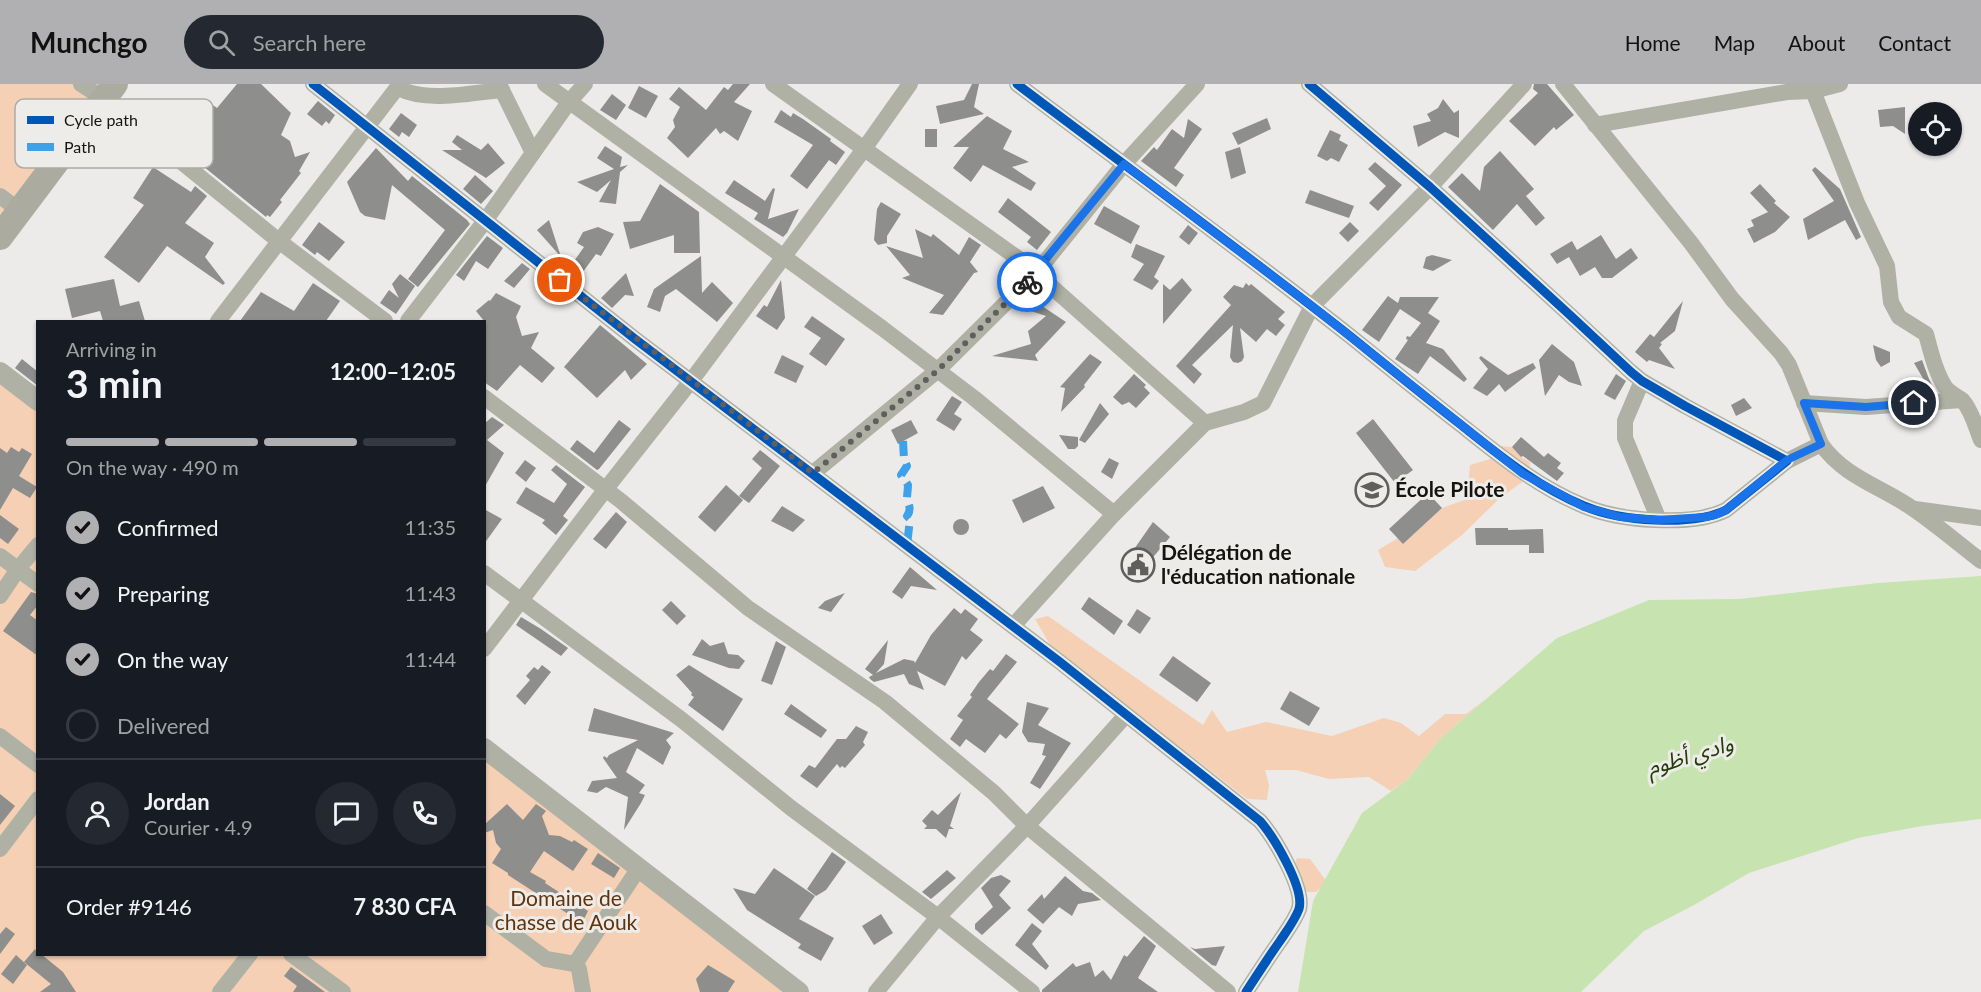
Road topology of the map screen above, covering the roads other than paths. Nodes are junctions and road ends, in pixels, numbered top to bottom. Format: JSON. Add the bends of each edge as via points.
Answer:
{"nodes":[{"id":1,"x":81,"y":84,"type":"edge"},
{"id":2,"x":313,"y":84,"type":"edge"},
{"id":3,"x":546,"y":84,"type":"edge"},
{"id":4,"x":585,"y":84,"type":"edge"},
{"id":5,"x":773,"y":84,"type":"edge"},
{"id":6,"x":910,"y":84,"type":"edge"},
{"id":7,"x":1017,"y":84,"type":"edge"},
{"id":8,"x":1197,"y":84,"type":"edge"},
{"id":9,"x":1309,"y":84,"type":"edge"},
{"id":10,"x":1524,"y":84,"type":"edge"},
{"id":11,"x":1563,"y":84,"type":"edge"},
{"id":12,"x":1840,"y":84,"type":"edge"},
{"id":13,"x":399,"y":86,"type":"edge"},
{"id":14,"x":501,"y":87,"type":"edge"},
{"id":15,"x":1813,"y":90,"type":"junction"},
{"id":16,"x":109,"y":92,"type":"edge"},
{"id":17,"x":569,"y":102,"type":"junction"},
{"id":18,"x":1595,"y":125,"type":"junction"},
{"id":19,"x":368,"y":128,"type":"junction"},
{"id":20,"x":864,"y":149,"type":"junction"},
{"id":21,"x":533,"y":153,"type":"junction"},
{"id":22,"x":1124,"y":164,"type":"junction"},
{"id":23,"x":42,"y":168,"type":"edge"},
{"id":24,"x":196,"y":168,"type":"edge"},
{"id":25,"x":1430,"y":187,"type":"junction"},
{"id":26,"x":10,"y":204,"type":"edge"},
{"id":27,"x":485,"y":221,"type":"junction"},
{"id":28,"x":0,"y":237,"type":"edge"},
{"id":29,"x":280,"y":242,"type":"junction"},
{"id":30,"x":784,"y":258,"type":"junction"},
{"id":31,"x":1036,"y":273,"type":"junction"},
{"id":32,"x":1312,"y":306,"type":"junction"},
{"id":33,"x":219,"y":320,"type":"edge"},
{"id":34,"x":384,"y":320,"type":"edge"},
{"id":35,"x":409,"y":320,"type":"edge"},
{"id":36,"x":938,"y":370,"type":"junction"},
{"id":37,"x":0,"y":372,"type":"edge"},
{"id":38,"x":691,"y":381,"type":"junction"},
{"id":39,"x":1642,"y":381,"type":"junction"},
{"id":40,"x":36,"y":399,"type":"edge"},
{"id":41,"x":486,"y":399,"type":"edge"},
{"id":42,"x":1962,"y":400,"type":"junction"},
{"id":43,"x":1804,"y":403,"type":"junction"},
{"id":44,"x":1205,"y":423,"type":"junction"},
{"id":45,"x":1981,"y":440,"type":"edge"},
{"id":46,"x":1821,"y":444,"type":"junction"},
{"id":47,"x":1787,"y":460,"type":"junction"},
{"id":48,"x":813,"y":473,"type":"junction"},
{"id":49,"x":605,"y":490,"type":"junction"},
{"id":50,"x":1914,"y":509,"type":"junction"},
{"id":51,"x":1114,"y":514,"type":"junction"},
{"id":52,"x":1981,"y":518,"type":"edge"},
{"id":53,"x":1659,"y":520,"type":"junction"},
{"id":54,"x":36,"y":547,"type":"edge"},
{"id":55,"x":0,"y":556,"type":"edge"},
{"id":56,"x":1981,"y":561,"type":"edge"},
{"id":57,"x":18,"y":569,"type":"junction"},
{"id":58,"x":486,"y":575,"type":"edge"},
{"id":59,"x":36,"y":582,"type":"edge"},
{"id":60,"x":0,"y":596,"type":"edge"},
{"id":61,"x":520,"y":601,"type":"junction"},
{"id":62,"x":1012,"y":626,"type":"junction"},
{"id":63,"x":486,"y":646,"type":"edge"},
{"id":64,"x":1126,"y":715,"type":"junction"},
{"id":65,"x":0,"y":736,"type":"edge"},
{"id":66,"x":486,"y":750,"type":"edge"},
{"id":67,"x":36,"y":763,"type":"edge"},
{"id":68,"x":36,"y":802,"type":"edge"},
{"id":69,"x":1027,"y":826,"type":"junction"},
{"id":70,"x":0,"y":849,"type":"edge"},
{"id":71,"x":639,"y":868,"type":"junction"},
{"id":72,"x":486,"y":914,"type":"edge"},
{"id":73,"x":938,"y":917,"type":"junction"},
{"id":74,"x":248,"y":956,"type":"edge"},
{"id":75,"x":294,"y":956,"type":"edge"},
{"id":76,"x":575,"y":964,"type":"junction"},
{"id":77,"x":220,"y":992,"type":"edge"},
{"id":78,"x":343,"y":992,"type":"edge"},
{"id":79,"x":583,"y":992,"type":"edge"},
{"id":80,"x":799,"y":992,"type":"edge"},
{"id":81,"x":876,"y":992,"type":"edge"},
{"id":82,"x":1032,"y":992,"type":"edge"},
{"id":83,"x":1228,"y":992,"type":"edge"},
{"id":84,"x":1246,"y":992,"type":"edge"}],
"edges":[{"from":1,"to":16,"type":"street"},
{"from":2,"to":19,"type":"street"},
{"from":3,"to":17,"type":"street"},
{"from":4,"to":17,"type":"street"},
{"from":5,"to":20,"type":"street"},
{"from":6,"to":20,"type":"street"},
{"from":7,"to":22,"type":"street"},
{"from":8,"to":22,"type":"street"},
{"from":9,"to":25,"type":"street"},
{"from":10,"to":25,"type":"street"},
{"from":11,"to":18,"type":"street"},
{"from":12,"to":15,"type":"street"},
{"from":13,"to":14,"type":"street","via":[[409,94],[424,96]]},
{"from":13,"to":19,"type":"street"},
{"from":14,"to":21,"type":"street"},
{"from":15,"to":18,"type":"street"},
{"from":15,"to":42,"type":"street","via":[[1857,203],[1887,266],[1891,302],[1899,317],[1926,334],[1944,385]]},
{"from":17,"to":21,"type":"street"},
{"from":17,"to":30,"type":"street"},
{"from":18,"to":43,"type":"street","via":[[1732,299],[1781,353]]},
{"from":19,"to":27,"type":"street"},
{"from":19,"to":29,"type":"street"},
{"from":20,"to":30,"type":"street"},
{"from":20,"to":31,"type":"street"},
{"from":21,"to":27,"type":"street"},
{"from":22,"to":31,"type":"street"},
{"from":22,"to":32,"type":"street"},
{"from":23,"to":26,"type":"main road"},
{"from":24,"to":29,"type":"street"},
{"from":25,"to":32,"type":"street"},
{"from":25,"to":39,"type":"street"},
{"from":26,"to":28,"type":"main road"},
{"from":27,"to":35,"type":"street"},
{"from":27,"to":38,"type":"street"},
{"from":29,"to":33,"type":"street"},
{"from":29,"to":34,"type":"street"},
{"from":30,"to":36,"type":"street"},
{"from":30,"to":38,"type":"street"},
{"from":31,"to":36,"type":"street"},
{"from":31,"to":44,"type":"street"},
{"from":32,"to":44,"type":"street","via":[[1263,403]]},
{"from":32,"to":53,"type":"street","via":[[1523,474],[1584,507],[1620,517]]},
{"from":36,"to":48,"type":"street"},
{"from":36,"to":51,"type":"street"},
{"from":37,"to":40,"type":"street"},
{"from":38,"to":48,"type":"street"},
{"from":38,"to":49,"type":"street"},
{"from":39,"to":47,"type":"street"},
{"from":39,"to":53,"type":"street","via":[[1626,421],[1625,438]]},
{"from":41,"to":49,"type":"street"},
{"from":42,"to":43,"type":"street","via":[[1866,407]]},
{"from":42,"to":45,"type":"street"},
{"from":43,"to":46,"type":"street"},
{"from":44,"to":51,"type":"street"},
{"from":46,"to":47,"type":"street"},
{"from":46,"to":50,"type":"street","via":[[1846,470]]},
{"from":47,"to":53,"type":"street","via":[[1726,510],[1705,517]]},
{"from":48,"to":62,"type":"street"},
{"from":49,"to":61,"type":"street"},
{"from":49,"to":69,"type":"street","via":[[748,608],[885,702],[994,793]]},
{"from":50,"to":52,"type":"street"},
{"from":50,"to":56,"type":"street"},
{"from":51,"to":62,"type":"street"},
{"from":54,"to":57,"type":"street"},
{"from":55,"to":57,"type":"street"},
{"from":57,"to":59,"type":"street"},
{"from":57,"to":60,"type":"street"},
{"from":58,"to":61,"type":"street"},
{"from":61,"to":63,"type":"street"},
{"from":61,"to":73,"type":"street"},
{"from":62,"to":64,"type":"street"},
{"from":64,"to":69,"type":"street"},
{"from":64,"to":84,"type":"street","via":[[1260,821],[1296,885],[1299,909]]},
{"from":65,"to":67,"type":"street"},
{"from":66,"to":71,"type":"street"},
{"from":68,"to":70,"type":"street"},
{"from":69,"to":73,"type":"street"},
{"from":69,"to":83,"type":"street"},
{"from":71,"to":76,"type":"street"},
{"from":71,"to":80,"type":"street"},
{"from":72,"to":76,"type":"street","via":[[546,958]]},
{"from":73,"to":81,"type":"street"},
{"from":73,"to":82,"type":"street"},
{"from":74,"to":77,"type":"street"},
{"from":75,"to":78,"type":"street"},
{"from":76,"to":79,"type":"street"}]}
